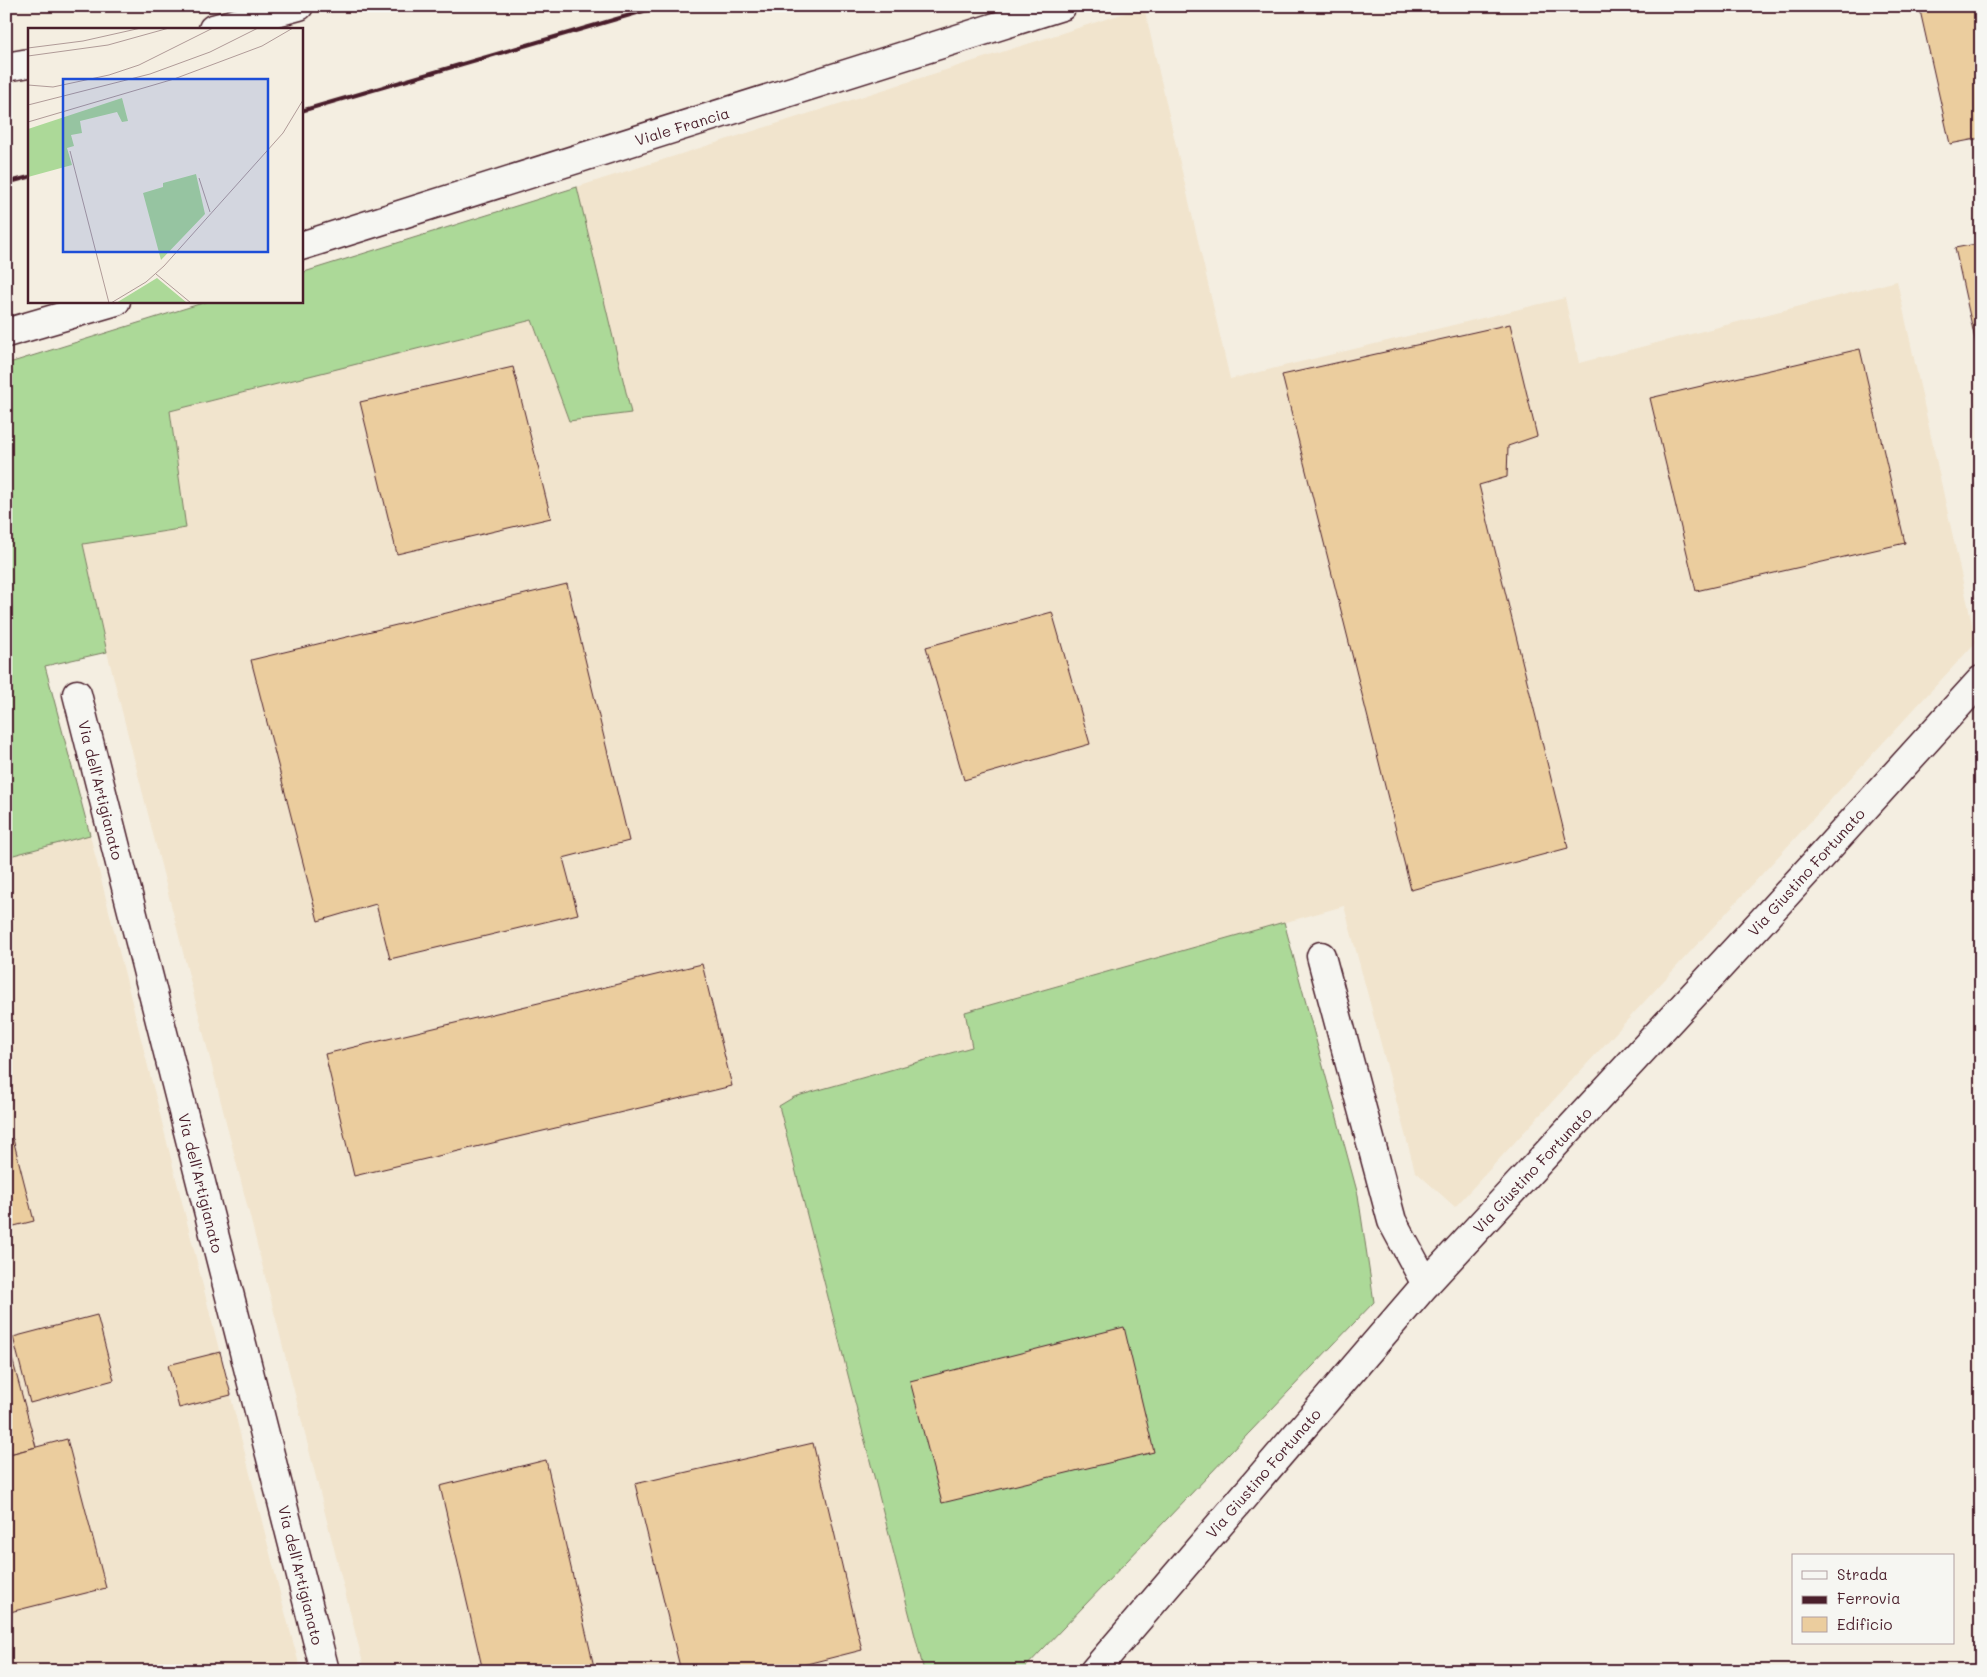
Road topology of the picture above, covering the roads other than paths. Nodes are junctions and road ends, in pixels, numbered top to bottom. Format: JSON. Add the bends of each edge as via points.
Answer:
{"nodes":[{"id":1,"x":299,"y":6,"type":"edge"},
{"id":2,"x":1062,"y":6,"type":"edge"},
{"id":3,"x":217,"y":28,"type":"edge"},
{"id":4,"x":28,"y":63,"type":"edge"},
{"id":5,"x":6,"y":67,"type":"edge"},
{"id":6,"x":302,"y":246,"type":"edge"},
{"id":7,"x":113,"y":302,"type":"edge"},
{"id":8,"x":6,"y":333,"type":"edge"},
{"id":9,"x":1981,"y":680,"type":"edge"},
{"id":10,"x":77,"y":694,"type":"dead end"},
{"id":11,"x":1321,"y":956,"type":"dead end"},
{"id":12,"x":1426,"y":1284,"type":"junction"},
{"id":13,"x":325,"y":1671,"type":"edge"},
{"id":14,"x":1094,"y":1671,"type":"edge"}],
"edges":[{"from":1,"to":3,"type":"street"},
{"from":2,"to":6,"type":"street","name":"Viale Francia"},
{"from":4,"to":5,"type":"street"},
{"from":7,"to":8,"type":"street"},
{"from":9,"to":12,"type":"street","name":"Via Giustino Fortunato"},
{"from":10,"to":13,"type":"street","name":"Via dell'Artigianato"},
{"from":11,"to":12,"type":"street","via":[[1392,1221]]},
{"from":12,"to":14,"type":"street","name":"Via Giustino Fortunato"}]}
